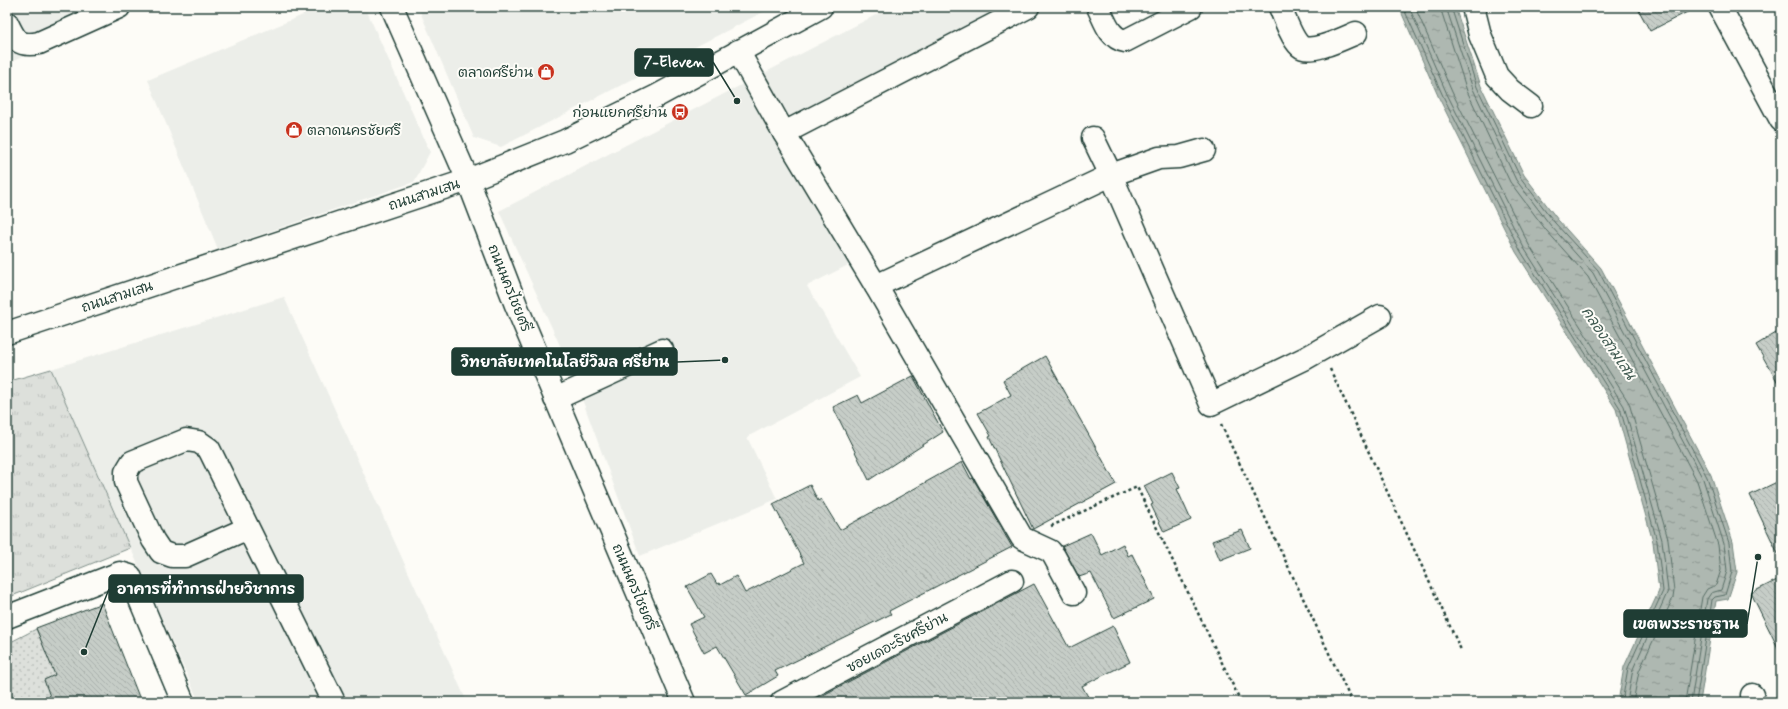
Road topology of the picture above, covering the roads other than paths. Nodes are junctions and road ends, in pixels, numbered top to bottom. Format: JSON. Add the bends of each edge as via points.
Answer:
{"nodes":[{"id":1,"x":120,"y":7,"type":"edge"},
{"id":2,"x":392,"y":7,"type":"edge"},
{"id":3,"x":822,"y":7,"type":"edge"},
{"id":4,"x":1028,"y":7,"type":"edge"},
{"id":5,"x":1098,"y":7,"type":"edge"},
{"id":6,"x":1191,"y":7,"type":"edge"},
{"id":7,"x":1280,"y":7,"type":"edge"},
{"id":8,"x":1473,"y":7,"type":"edge"},
{"id":9,"x":1720,"y":7,"type":"edge"},
{"id":10,"x":7,"y":23,"type":"edge"},
{"id":11,"x":1356,"y":33,"type":"dead end"},
{"id":12,"x":738,"y":51,"type":"junction"},
{"id":13,"x":1531,"y":106,"type":"dead end"},
{"id":14,"x":1781,"y":120,"type":"edge"},
{"id":15,"x":784,"y":133,"type":"junction"},
{"id":16,"x":1093,"y":138,"type":"dead end"},
{"id":17,"x":1204,"y":150,"type":"dead end"},
{"id":18,"x":1111,"y":175,"type":"junction"},
{"id":19,"x":468,"y":180,"type":"junction"},
{"id":20,"x":876,"y":286,"type":"junction"},
{"id":21,"x":1380,"y":316,"type":"dead end"},
{"id":22,"x":7,"y":333,"type":"edge"},
{"id":23,"x":662,"y":350,"type":"dead end"},
{"id":24,"x":556,"y":399,"type":"junction"},
{"id":25,"x":248,"y":528,"type":"junction"},
{"id":26,"x":1012,"y":581,"type":"dead end"},
{"id":27,"x":1074,"y":593,"type":"dead end"},
{"id":28,"x":7,"y":616,"type":"edge"},
{"id":29,"x":183,"y":702,"type":"edge"},
{"id":30,"x":334,"y":702,"type":"edge"},
{"id":31,"x":684,"y":702,"type":"edge"},
{"id":32,"x":782,"y":702,"type":"edge"}],
"edges":[{"from":1,"to":10,"type":"street","via":[[27,46],[14,39]]},
{"from":2,"to":19,"type":"street","name":"ถนนนครไชยศรี"},
{"from":3,"to":12,"type":"street","name":"ถนนสามเสน"},
{"from":4,"to":15,"type":"street"},
{"from":5,"to":6,"type":"street","via":[[1111,34],[1117,40],[1125,41]]},
{"from":7,"to":11,"type":"street","via":[[1297,43],[1304,48],[1315,49]]},
{"from":8,"to":13,"type":"street","via":[[1480,35],[1498,76],[1510,90]]},
{"from":9,"to":14,"type":"street"},
{"from":12,"to":15,"type":"street"},
{"from":12,"to":19,"type":"street","name":"ถนนสามเสน","via":[[655,97],[565,141]]},
{"from":15,"to":20,"type":"street"},
{"from":16,"to":18,"type":"street"},
{"from":17,"to":18,"type":"street","via":[[1179,157],[1159,158]]},
{"from":18,"to":20,"type":"street"},
{"from":18,"to":21,"type":"street","via":[[1211,404],[1320,350]]},
{"from":19,"to":22,"type":"street","name":"ถนนสามเสน"},
{"from":19,"to":24,"type":"street","name":"ถนนนครไชยศรี","via":[[516,306]]},
{"from":20,"to":27,"type":"street","via":[[1022,538],[1050,551]]},
{"from":23,"to":24,"type":"street"},
{"from":24,"to":31,"type":"street","name":"ถนนนครไชยศรี"},
{"from":25,"to":25,"type":"street","via":[[185,556],[172,556],[162,552],[153,540],[126,482],[126,472],[132,462],[186,440],[198,442],[209,449]]},
{"from":25,"to":30,"type":"street"},
{"from":26,"to":32,"type":"street","name":"ซอยเดอะริชศรีย่าน"},
{"from":28,"to":29,"type":"street","via":[[120,573],[130,576]]}]}
